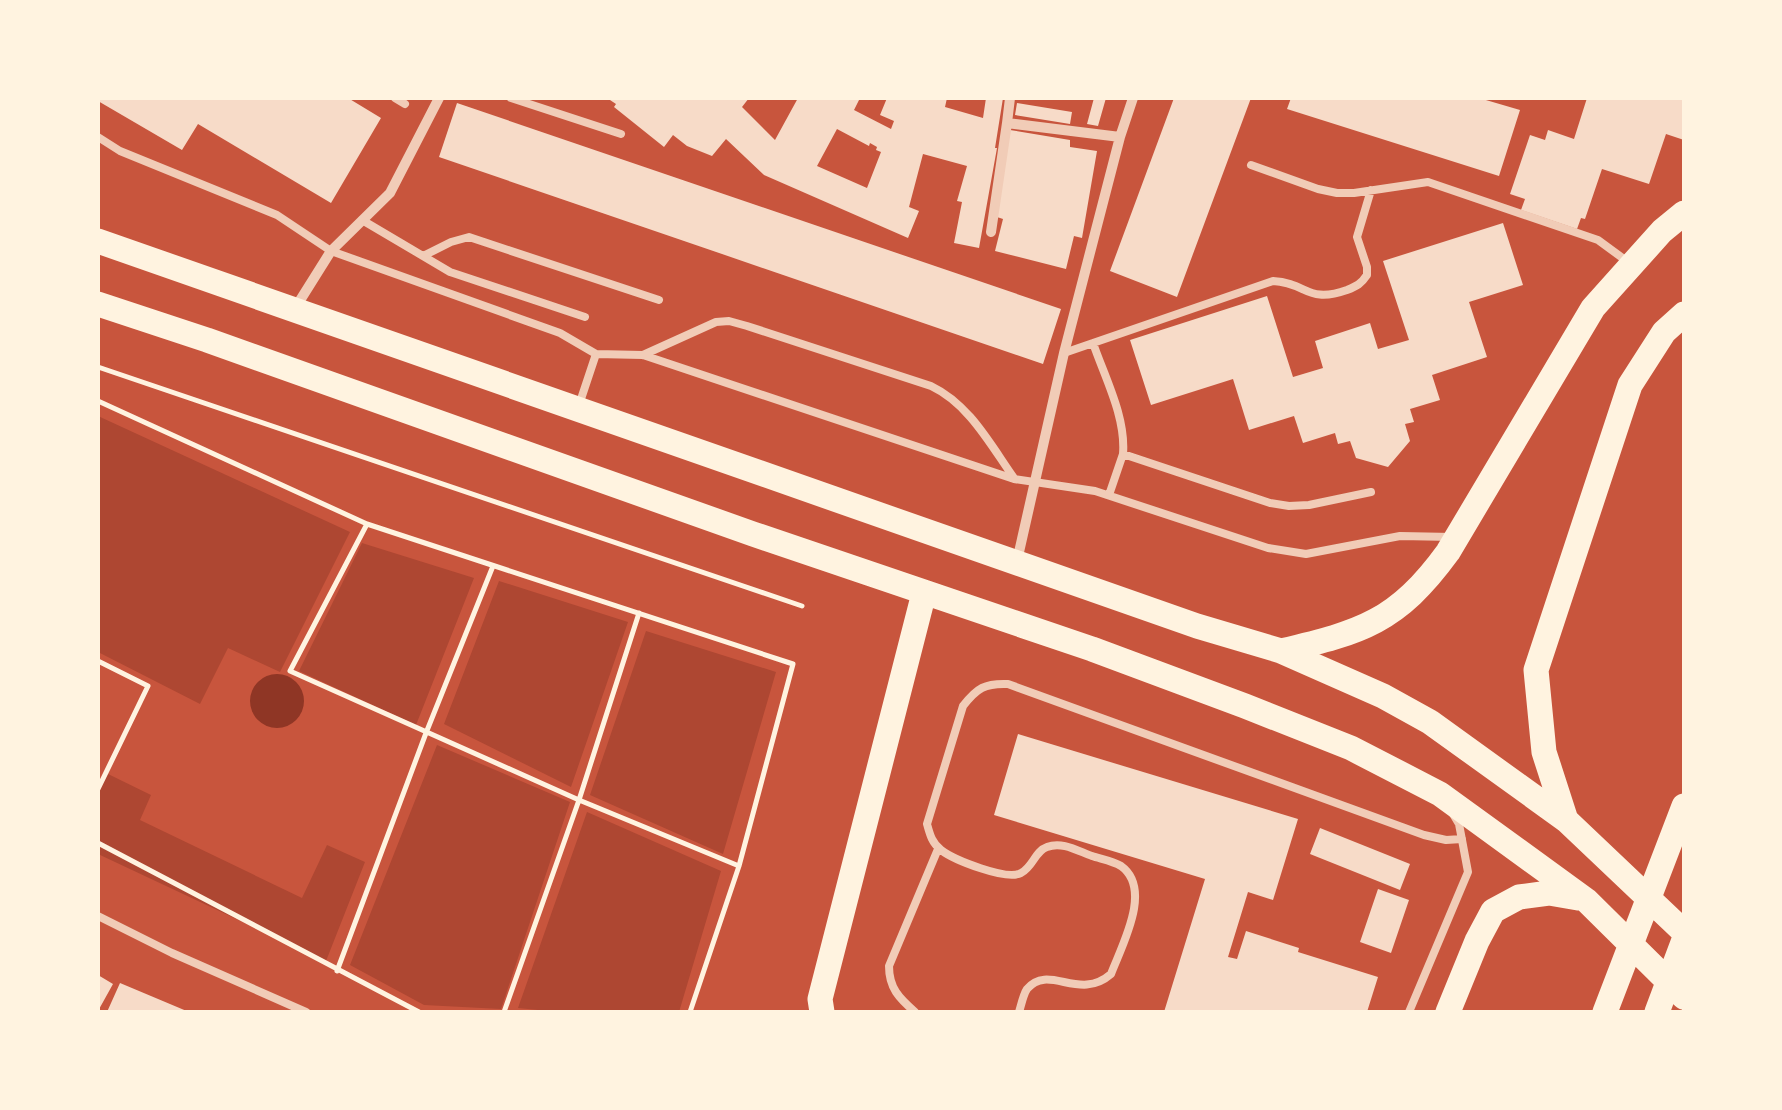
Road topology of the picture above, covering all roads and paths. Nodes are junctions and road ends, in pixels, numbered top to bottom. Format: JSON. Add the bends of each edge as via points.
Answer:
{"nodes":[{"id":1,"x":394,"y":98,"type":"edge"},
{"id":2,"x":439,"y":98,"type":"edge"},
{"id":3,"x":511,"y":98,"type":"edge"},
{"id":4,"x":1010,"y":98,"type":"edge"},
{"id":5,"x":1133,"y":98,"type":"edge"},
{"id":6,"x":405,"y":104,"type":"dead end"},
{"id":7,"x":1006,"y":124,"type":"junction"},
{"id":8,"x":620,"y":134,"type":"dead end"},
{"id":9,"x":98,"y":137,"type":"edge"},
{"id":10,"x":1120,"y":137,"type":"junction"},
{"id":11,"x":1251,"y":165,"type":"dead end"},
{"id":12,"x":1371,"y":190,"type":"junction"},
{"id":13,"x":1684,"y":213,"type":"edge"},
{"id":14,"x":362,"y":220,"type":"junction"},
{"id":15,"x":992,"y":232,"type":"dead end"},
{"id":16,"x":98,"y":241,"type":"edge"},
{"id":17,"x":331,"y":251,"type":"junction"},
{"id":18,"x":423,"y":256,"type":"junction"},
{"id":19,"x":1632,"y":265,"type":"junction"},
{"id":20,"x":659,"y":300,"type":"dead end"},
{"id":21,"x":98,"y":304,"type":"edge"},
{"id":22,"x":294,"y":310,"type":"junction"},
{"id":23,"x":1684,"y":314,"type":"edge"},
{"id":24,"x":586,"y":317,"type":"dead end"},
{"id":25,"x":1093,"y":343,"type":"junction"},
{"id":26,"x":1064,"y":353,"type":"junction"},
{"id":27,"x":596,"y":354,"type":"junction"},
{"id":28,"x":644,"y":355,"type":"junction"},
{"id":29,"x":98,"y":367,"type":"edge"},
{"id":30,"x":98,"y":402,"type":"edge"},
{"id":31,"x":578,"y":410,"type":"junction"},
{"id":32,"x":1123,"y":454,"type":"junction"},
{"id":33,"x":1014,"y":479,"type":"junction"},
{"id":34,"x":1035,"y":482,"type":"junction"},
{"id":35,"x":1372,"y":492,"type":"dead end"},
{"id":36,"x":1109,"y":495,"type":"junction"},
{"id":37,"x":368,"y":524,"type":"junction"},
{"id":38,"x":1456,"y":537,"type":"junction"},
{"id":39,"x":1017,"y":562,"type":"junction"},
{"id":40,"x":493,"y":566,"type":"junction"},
{"id":41,"x":924,"y":594,"type":"junction"},
{"id":42,"x":802,"y":606,"type":"dead end"},
{"id":43,"x":639,"y":613,"type":"junction"},
{"id":44,"x":1281,"y":651,"type":"junction"},
{"id":45,"x":98,"y":661,"type":"edge"},
{"id":46,"x":426,"y":732,"type":"junction"},
{"id":47,"x":98,"y":790,"type":"edge"},
{"id":48,"x":1440,"y":794,"type":"junction"},
{"id":49,"x":579,"y":800,"type":"junction"},
{"id":50,"x":1684,"y":806,"type":"edge"},
{"id":51,"x":1566,"y":820,"type":"junction"},
{"id":52,"x":1462,"y":839,"type":"junction"},
{"id":53,"x":98,"y":844,"type":"edge"},
{"id":54,"x":938,"y":849,"type":"junction"},
{"id":55,"x":739,"y":866,"type":"junction"},
{"id":56,"x":1586,"y":900,"type":"junction"},
{"id":57,"x":98,"y":916,"type":"edge"},
{"id":58,"x":1684,"y":932,"type":"edge"},
{"id":59,"x":1684,"y":940,"type":"edge"},
{"id":60,"x":337,"y":971,"type":"junction"},
{"id":61,"x":1684,"y":997,"type":"edge"},
{"id":62,"x":306,"y":1012,"type":"edge"},
{"id":63,"x":419,"y":1012,"type":"edge"},
{"id":64,"x":504,"y":1012,"type":"edge"},
{"id":65,"x":690,"y":1012,"type":"edge"},
{"id":66,"x":822,"y":1012,"type":"edge"},
{"id":67,"x":915,"y":1012,"type":"edge"},
{"id":68,"x":1020,"y":1012,"type":"edge"},
{"id":69,"x":1409,"y":1012,"type":"edge"},
{"id":70,"x":1448,"y":1012,"type":"edge"},
{"id":71,"x":1605,"y":1012,"type":"edge"},
{"id":72,"x":1657,"y":1012,"type":"edge"}],
"edges":[{"from":1,"to":6,"type":"lane"},
{"from":2,"to":14,"type":"street","via":[[390,193]]},
{"from":3,"to":8,"type":"lane"},
{"from":4,"to":7,"type":"street"},
{"from":5,"to":10,"type":"street"},
{"from":7,"to":10,"type":"street"},
{"from":7,"to":15,"type":"street"},
{"from":9,"to":17,"type":"lane","via":[[278,215]]},
{"from":10,"to":26,"type":"street"},
{"from":11,"to":12,"type":"lane","via":[[1337,193]]},
{"from":12,"to":19,"type":"lane","via":[[1444,186],[1598,240]]},
{"from":12,"to":25,"type":"lane","via":[[1357,236],[1367,275],[1357,286],[1316,296],[1273,282]]},
{"from":13,"to":19,"type":"main road"},
{"from":14,"to":17,"type":"street"},
{"from":14,"to":18,"type":"lane"},
{"from":16,"to":22,"type":"main road"},
{"from":17,"to":22,"type":"street"},
{"from":17,"to":27,"type":"lane","via":[[560,333]]},
{"from":18,"to":20,"type":"lane","via":[[469,237]]},
{"from":18,"to":24,"type":"lane","via":[[450,272]]},
{"from":19,"to":38,"type":"main road","via":[[1593,308]]},
{"from":21,"to":41,"type":"main road"},
{"from":22,"to":31,"type":"main road"},
{"from":23,"to":51,"type":"main road","via":[[1664,332],[1630,385],[1536,670],[1544,752]]},
{"from":25,"to":26,"type":"lane"},
{"from":25,"to":32,"type":"lane","via":[[1120,422]]},
{"from":26,"to":34,"type":"street"},
{"from":27,"to":28,"type":"lane"},
{"from":27,"to":31,"type":"lane"},
{"from":28,"to":33,"type":"lane"},
{"from":28,"to":33,"type":"lane","via":[[729,321],[930,386],[958,404]]},
{"from":29,"to":42,"type":"path"},
{"from":30,"to":37,"type":"path"},
{"from":31,"to":39,"type":"main road"},
{"from":32,"to":35,"type":"lane","via":[[1288,506]]},
{"from":32,"to":36,"type":"lane"},
{"from":33,"to":34,"type":"lane"},
{"from":34,"to":36,"type":"lane"},
{"from":34,"to":39,"type":"street"},
{"from":36,"to":38,"type":"lane","via":[[1286,552],[1324,552],[1400,536]]},
{"from":37,"to":40,"type":"path"},
{"from":37,"to":46,"type":"path","via":[[290,670]]},
{"from":38,"to":44,"type":"main road","via":[[1430,577],[1383,619]]},
{"from":39,"to":44,"type":"main road"},
{"from":40,"to":43,"type":"path"},
{"from":40,"to":46,"type":"path"},
{"from":41,"to":48,"type":"main road","via":[[1245,706]]},
{"from":41,"to":66,"type":"main road","via":[[820,999]]},
{"from":43,"to":49,"type":"path"},
{"from":43,"to":55,"type":"path","via":[[793,664]]},
{"from":44,"to":51,"type":"main road","via":[[1430,722]]},
{"from":45,"to":47,"type":"path","via":[[148,686]]},
{"from":46,"to":49,"type":"path"},
{"from":46,"to":60,"type":"path"},
{"from":48,"to":52,"type":"lane"},
{"from":48,"to":56,"type":"main road"},
{"from":49,"to":55,"type":"path"},
{"from":49,"to":64,"type":"path"},
{"from":50,"to":71,"type":"main road"},
{"from":51,"to":58,"type":"main road"},
{"from":52,"to":54,"type":"lane","via":[[1424,835],[992,683],[962,706],[927,824]]},
{"from":52,"to":69,"type":"lane","via":[[1468,872]]},
{"from":53,"to":60,"type":"path"},
{"from":54,"to":67,"type":"lane","via":[[888,966],[895,994]]},
{"from":54,"to":68,"type":"lane","via":[[1012,876],[1046,847],[1061,845],[1120,865],[1135,887],[1136,903],[1112,974],[1088,986],[1039,981],[1026,990]]},
{"from":55,"to":65,"type":"path"},
{"from":56,"to":61,"type":"main road"},
{"from":56,"to":70,"type":"main road","via":[[1549,893],[1520,897],[1494,911]]},
{"from":57,"to":62,"type":"lane"},
{"from":59,"to":72,"type":"main road"},
{"from":60,"to":63,"type":"path"}]}
